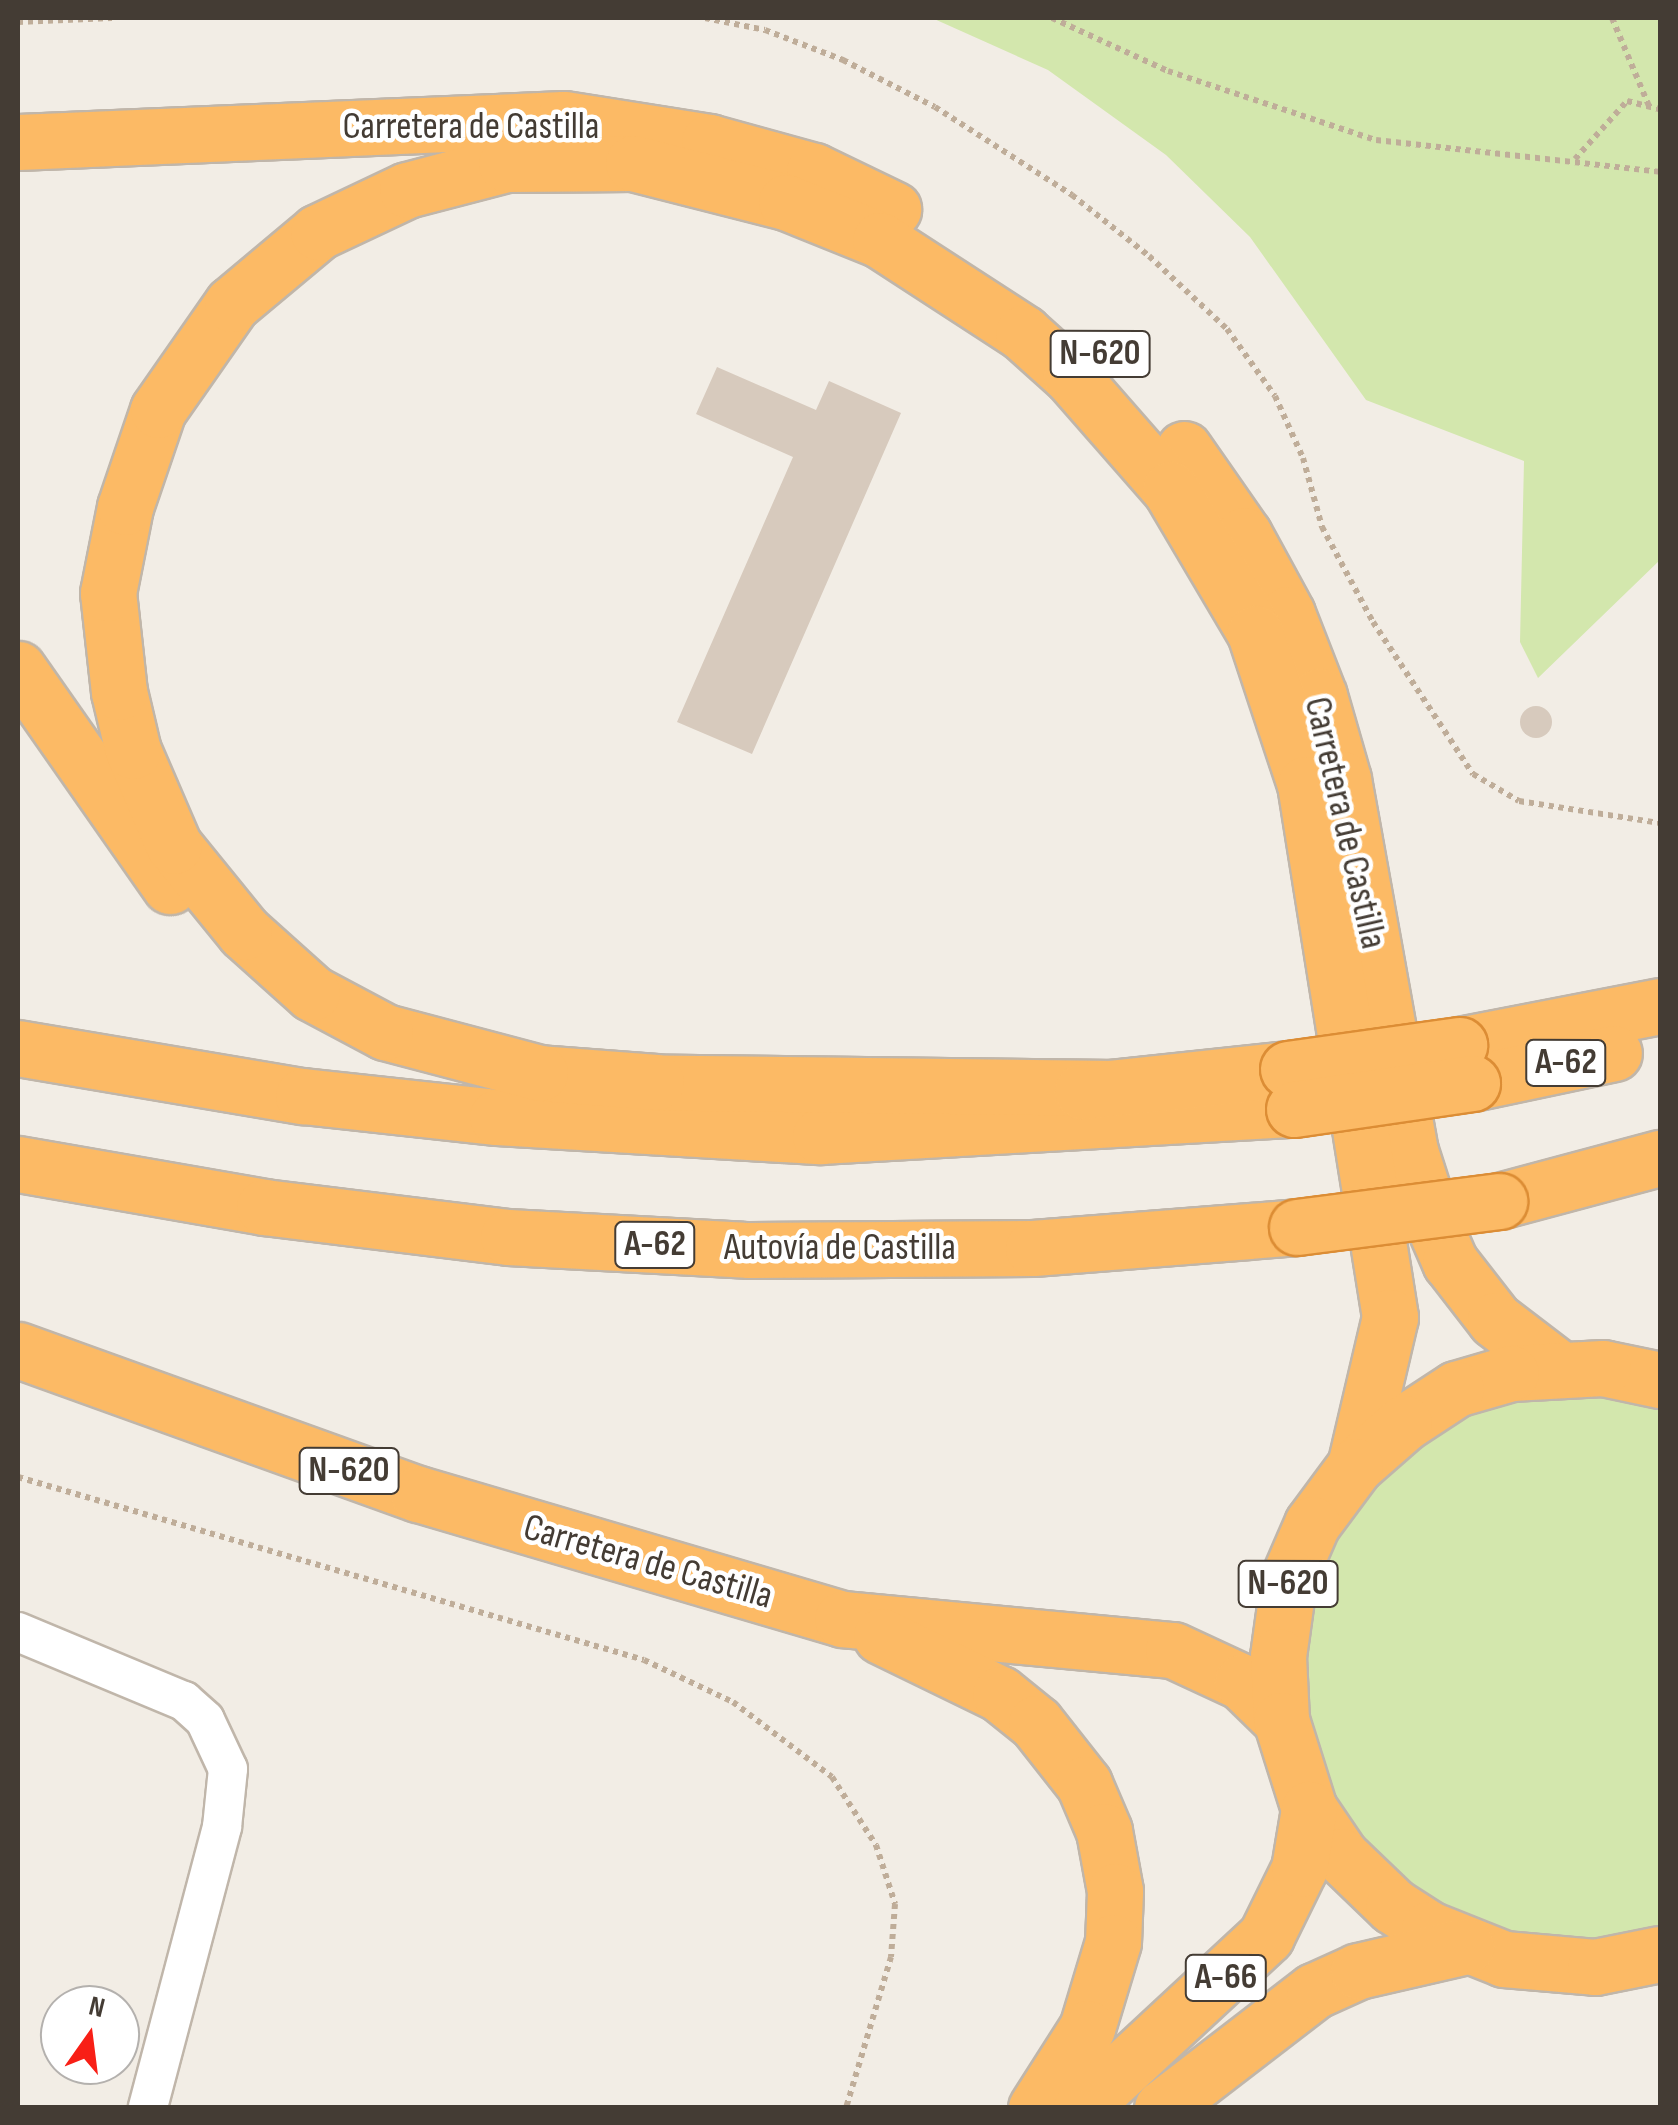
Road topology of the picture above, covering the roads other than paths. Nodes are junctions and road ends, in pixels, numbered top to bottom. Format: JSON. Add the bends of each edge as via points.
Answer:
{"nodes":[{"id":1,"x":18,"y":142,"type":"edge"},
{"id":2,"x":18,"y":669,"type":"edge"},
{"id":3,"x":1660,"y":1006,"type":"edge"},
{"id":4,"x":1660,"y":1042,"type":"edge"},
{"id":5,"x":18,"y":1048,"type":"edge"},
{"id":6,"x":1465,"y":1064,"type":"junction"},
{"id":7,"x":1116,"y":1088,"type":"junction"},
{"id":8,"x":1291,"y":1089,"type":"junction"},
{"id":9,"x":1660,"y":1158,"type":"edge"},
{"id":10,"x":18,"y":1164,"type":"edge"},
{"id":11,"x":18,"y":1350,"type":"edge"},
{"id":12,"x":1558,"y":1368,"type":"junction"},
{"id":13,"x":1660,"y":1380,"type":"edge"},
{"id":14,"x":1355,"y":1466,"type":"junction"},
{"id":15,"x":842,"y":1619,"type":"junction"},
{"id":16,"x":18,"y":1632,"type":"edge"},
{"id":17,"x":1281,"y":1720,"type":"junction"},
{"id":18,"x":1310,"y":1808,"type":"junction"},
{"id":19,"x":1466,"y":1946,"type":"junction"},
{"id":20,"x":1660,"y":1954,"type":"edge"},
{"id":21,"x":148,"y":2108,"type":"edge"},
{"id":22,"x":1036,"y":2108,"type":"edge"},
{"id":23,"x":1081,"y":2108,"type":"edge"},
{"id":24,"x":1162,"y":2108,"type":"edge"}],
"edges":[{"from":1,"to":12,"type":"highway","name":"Carretera de Castilla","number":"N-620","via":[[508,120],[632,128],[814,171],[972,252],[1036,297],[1096,349],[1170,431],[1244,535],[1287,614],[1343,778],[1410,1151],[1434,1223],[1450,1262],[1495,1320]]},
{"from":2,"to":7,"type":"highway","via":[[142,853],[237,963],[306,1017],[376,1052],[503,1091],[579,1099],[885,1105]]},
{"from":3,"to":6,"type":"highway"},
{"from":4,"to":6,"type":"highway","number":"A-62"},
{"from":5,"to":8,"type":"highway","number":"A-62","via":[[303,1096],[497,1117],[820,1136]]},
{"from":6,"to":8,"type":"highway","number":"A-62","bridge":true},
{"from":7,"to":8,"type":"highway"},
{"from":7,"to":14,"type":"highway","via":[[656,1082],[540,1073],[385,1032],[312,993],[244,932],[174,846],[133,751],[119,692],[108,593],[125,506],[158,410],[232,304],[318,232],[407,190],[506,164],[633,162],[786,202],[880,240],[1023,333],[1071,376],[1170,489],[1255,632],[1305,784],[1390,1317]]},
{"from":9,"to":10,"type":"highway","name":"Autovía de Castilla","number":"A-62","bridge":true,"via":[[1499,1201],[1297,1228],[1033,1248],[713,1248],[471,1232],[264,1207]]},
{"from":11,"to":15,"type":"highway","name":"Carretera de Castilla","number":"N-620","via":[[418,1494]]},
{"from":12,"to":13,"type":"highway","number":"N-620","via":[[1636,1372]]},
{"from":12,"to":14,"type":"highway","number":"N-620","via":[[1456,1389]]},
{"from":14,"to":17,"type":"highway","number":"N-620","via":[[1312,1524],[1288,1577],[1278,1656]]},
{"from":15,"to":17,"type":"highway","name":"Carretera de Castilla","number":"N-620","via":[[1173,1650],[1242,1682]]},
{"from":15,"to":22,"type":"highway","via":[[1000,1694],[1059,1749],[1084,1784],[1104,1831],[1115,1891],[1113,1942],[1087,2028]]},
{"from":16,"to":21,"type":"street","via":[[184,1701],[205,1720],[228,1768],[222,1827]]},
{"from":17,"to":18,"type":"highway","number":"N-620"},
{"from":18,"to":19,"type":"highway","number":"N-620","via":[[1341,1856],[1393,1906]]},
{"from":18,"to":23,"type":"highway","number":"A-66","via":[[1286,1903],[1257,1948]]},
{"from":19,"to":20,"type":"highway","number":"N-620","via":[[1560,1966],[1595,1967]]},
{"from":19,"to":24,"type":"highway","number":"A-66","via":[[1358,1971],[1314,1991]]}]}
